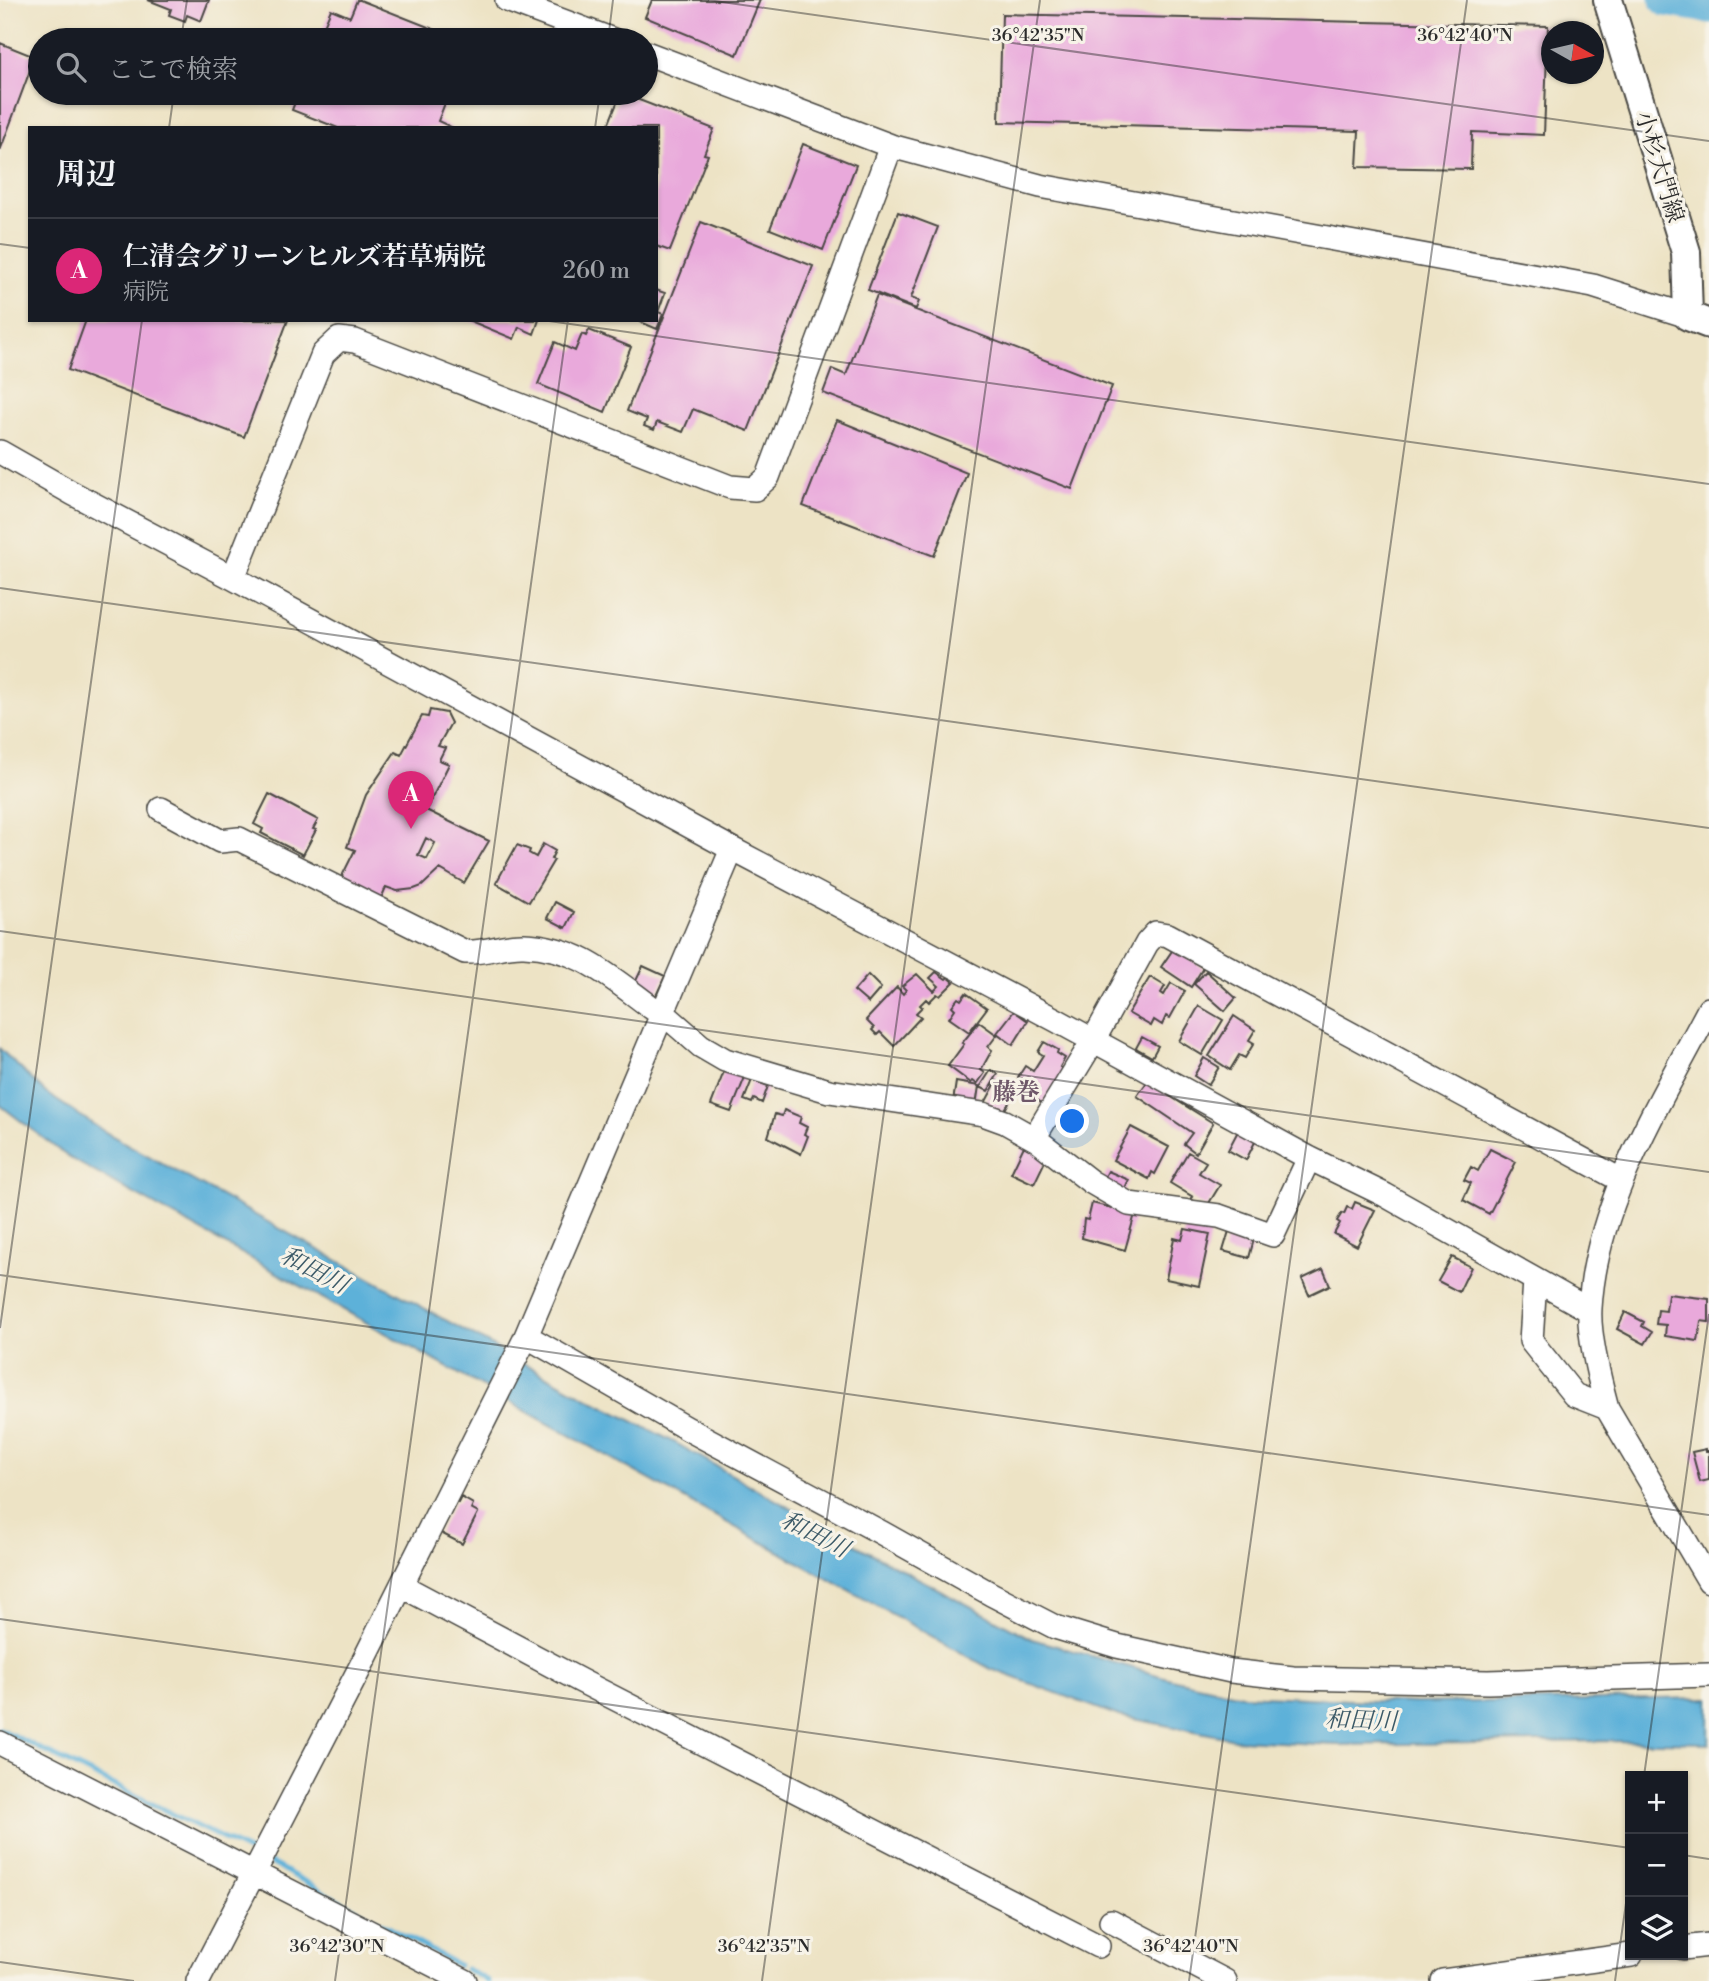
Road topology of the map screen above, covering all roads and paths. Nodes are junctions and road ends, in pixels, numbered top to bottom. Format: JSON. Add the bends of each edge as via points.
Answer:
{"nodes":[{"id":1,"x":507,"y":0,"type":"edge"},
{"id":2,"x":1608,"y":3,"type":"edge"},
{"id":3,"x":581,"y":28,"type":"edge"},
{"id":4,"x":658,"y":58,"type":"edge"},
{"id":5,"x":891,"y":146,"type":"junction"},
{"id":6,"x":1698,"y":320,"type":"edge"},
{"id":7,"x":0,"y":452,"type":"edge"},
{"id":8,"x":233,"y":578,"type":"junction"},
{"id":9,"x":161,"y":809,"type":"dead end"},
{"id":10,"x":732,"y":849,"type":"junction"},
{"id":11,"x":1709,"y":1009,"type":"edge"},
{"id":12,"x":662,"y":1014,"type":"junction"},
{"id":13,"x":1093,"y":1041,"type":"junction"},
{"id":14,"x":1034,"y":1138,"type":"junction"},
{"id":15,"x":1309,"y":1158,"type":"junction"},
{"id":16,"x":1617,"y":1178,"type":"dead end"},
{"id":17,"x":1535,"y":1280,"type":"junction"},
{"id":18,"x":1590,"y":1310,"type":"junction"},
{"id":19,"x":525,"y":1338,"type":"junction"},
{"id":20,"x":1607,"y":1408,"type":"junction"},
{"id":21,"x":1709,"y":1581,"type":"edge"},
{"id":22,"x":401,"y":1586,"type":"junction"},
{"id":23,"x":1709,"y":1675,"type":"edge"},
{"id":24,"x":0,"y":1743,"type":"edge"},
{"id":25,"x":255,"y":1873,"type":"junction"},
{"id":26,"x":1111,"y":1921,"type":"dead end"},
{"id":27,"x":1709,"y":1945,"type":"edge"},
{"id":28,"x":1098,"y":1946,"type":"dead end"},
{"id":29,"x":1688,"y":1947,"type":"edge"},
{"id":30,"x":1625,"y":1956,"type":"edge"},
{"id":31,"x":198,"y":1981,"type":"edge"},
{"id":32,"x":465,"y":1981,"type":"edge"},
{"id":33,"x":1224,"y":1981,"type":"edge"},
{"id":34,"x":1443,"y":1981,"type":"edge"}],
"edges":[{"from":1,"to":3,"type":"street"},
{"from":2,"to":6,"type":"main road","name":"小杉大門線","via":[[1686,253]]},
{"from":4,"to":5,"type":"street"},
{"from":5,"to":6,"type":"street","via":[[1040,186],[1593,286]]},
{"from":5,"to":8,"type":"street","via":[[768,477],[754,489],[730,487],[355,341],[339,339],[323,354]]},
{"from":7,"to":8,"type":"street"},
{"from":8,"to":10,"type":"street"},
{"from":9,"to":12,"type":"street","via":[[220,841],[239,839],[465,952],[483,953],[520,944],[576,955]]},
{"from":10,"to":12,"type":"street"},
{"from":10,"to":13,"type":"street"},
{"from":11,"to":18,"type":"street","via":[[1634,1153],[1602,1237]]},
{"from":12,"to":14,"type":"street","via":[[726,1060],[829,1091],[984,1114]]},
{"from":12,"to":19,"type":"street"},
{"from":13,"to":14,"type":"street"},
{"from":13,"to":15,"type":"street"},
{"from":13,"to":16,"type":"street","via":[[1147,943],[1156,933],[1168,934]]},
{"from":14,"to":15,"type":"street","via":[[1091,1182],[1129,1204],[1219,1216],[1273,1235]]},
{"from":15,"to":17,"type":"street","via":[[1385,1195]]},
{"from":17,"to":18,"type":"street"},
{"from":17,"to":20,"type":"street","via":[[1531,1341],[1574,1395]]},
{"from":18,"to":20,"type":"street"},
{"from":19,"to":22,"type":"street"},
{"from":19,"to":23,"type":"street","via":[[991,1594],[1055,1627],[1117,1646],[1231,1671],[1293,1678],[1488,1682]]},
{"from":20,"to":21,"type":"street"},
{"from":22,"to":25,"type":"street"},
{"from":22,"to":28,"type":"street"},
{"from":24,"to":25,"type":"street"},
{"from":25,"to":31,"type":"street"},
{"from":25,"to":32,"type":"street"},
{"from":26,"to":33,"type":"street"},
{"from":27,"to":29,"type":"street"},
{"from":30,"to":34,"type":"street"}]}
